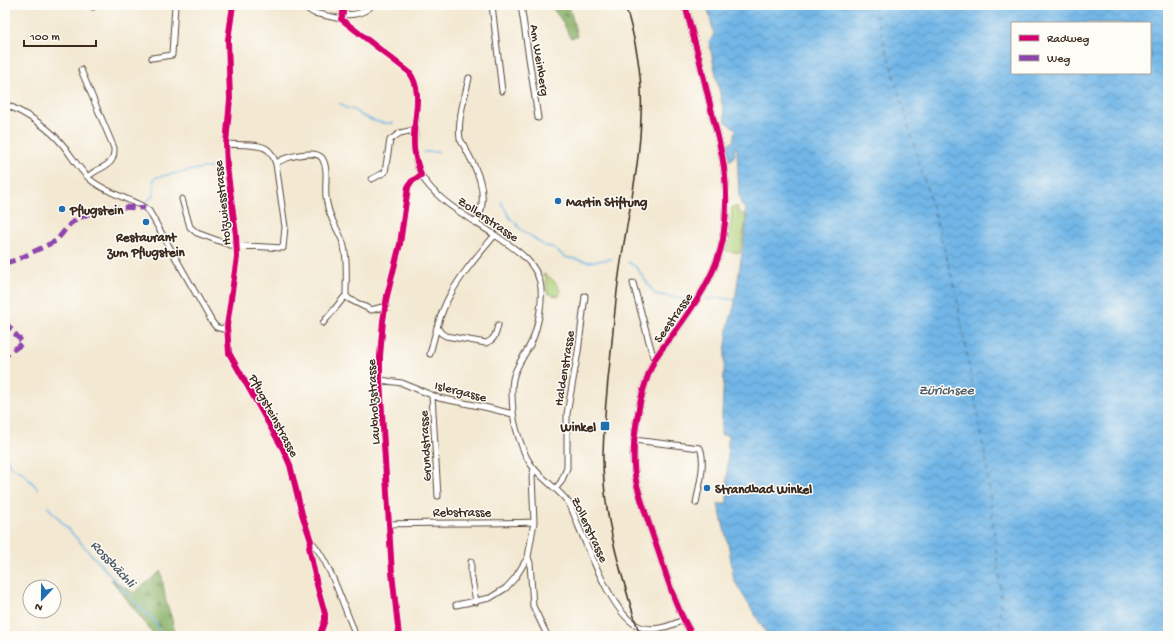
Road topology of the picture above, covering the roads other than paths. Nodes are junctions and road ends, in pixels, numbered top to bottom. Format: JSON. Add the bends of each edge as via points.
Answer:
{"nodes":[{"id":1,"x":175,"y":5,"type":"edge"},
{"id":2,"x":233,"y":5,"type":"edge"},
{"id":3,"x":301,"y":5,"type":"edge"},
{"id":4,"x":343,"y":5,"type":"edge"},
{"id":5,"x":372,"y":5,"type":"edge"},
{"id":6,"x":492,"y":5,"type":"edge"},
{"id":7,"x":521,"y":5,"type":"edge"},
{"id":8,"x":685,"y":5,"type":"edge"},
{"id":9,"x":342,"y":17,"type":"junction"},
{"id":10,"x":152,"y":58,"type":"dead end"},
{"id":11,"x":81,"y":70,"type":"dead end"},
{"id":12,"x":469,"y":78,"type":"dead end"},
{"id":13,"x":502,"y":91,"type":"dead end"},
{"id":14,"x":5,"y":104,"type":"edge"},
{"id":15,"x":538,"y":118,"type":"dead end"},
{"id":16,"x":414,"y":127,"type":"junction"},
{"id":17,"x":226,"y":144,"type":"junction"},
{"id":18,"x":276,"y":164,"type":"junction"},
{"id":19,"x":421,"y":175,"type":"junction"},
{"id":20,"x":88,"y":177,"type":"junction"},
{"id":21,"x":372,"y":179,"type":"dead end"},
{"id":22,"x":182,"y":199,"type":"dead end"},
{"id":23,"x":477,"y":222,"type":"junction"},
{"id":24,"x":495,"y":235,"type":"junction"},
{"id":25,"x":236,"y":245,"type":"junction"},
{"id":26,"x":633,"y":283,"type":"dead end"},
{"id":27,"x":346,"y":295,"type":"junction"},
{"id":28,"x":584,"y":296,"type":"dead end"},
{"id":29,"x":386,"y":306,"type":"junction"},
{"id":30,"x":323,"y":323,"type":"dead end"},
{"id":31,"x":498,"y":325,"type":"dead end"},
{"id":32,"x":227,"y":326,"type":"junction"},
{"id":33,"x":437,"y":327,"type":"junction"},
{"id":34,"x":430,"y":354,"type":"dead end"},
{"id":35,"x":654,"y":360,"type":"junction"},
{"id":36,"x":380,"y":380,"type":"junction"},
{"id":37,"x":432,"y":396,"type":"junction"},
{"id":38,"x":514,"y":414,"type":"junction"},
{"id":39,"x":634,"y":440,"type":"junction"},
{"id":40,"x":534,"y":470,"type":"junction"},
{"id":41,"x":556,"y":488,"type":"junction"},
{"id":42,"x":438,"y":496,"type":"dead end"},
{"id":43,"x":696,"y":503,"type":"dead end"},
{"id":44,"x":534,"y":522,"type":"junction"},
{"id":45,"x":390,"y":524,"type":"junction"},
{"id":46,"x":311,"y":541,"type":"junction"},
{"id":47,"x":528,"y":557,"type":"junction"},
{"id":48,"x":471,"y":562,"type":"dead end"},
{"id":49,"x":476,"y":602,"type":"junction"},
{"id":50,"x":456,"y":605,"type":"dead end"},
{"id":51,"x":683,"y":620,"type":"junction"},
{"id":52,"x":321,"y":634,"type":"edge"},
{"id":53,"x":547,"y":635,"type":"dead end"},
{"id":54,"x":355,"y":636,"type":"edge"},
{"id":55,"x":399,"y":636,"type":"edge"},
{"id":56,"x":693,"y":636,"type":"edge"}],
"edges":[{"from":1,"to":10,"type":"street","via":[[172,55]]},
{"from":2,"to":17,"type":"street","name":"Holzwiesstrasse","via":[[228,40],[230,99]]},
{"from":3,"to":9,"type":"street","via":[[314,13]]},
{"from":4,"to":9,"type":"street"},
{"from":5,"to":9,"type":"street","via":[[362,12]]},
{"from":6,"to":13,"type":"street"},
{"from":7,"to":15,"type":"street","name":"Am Weinberg"},
{"from":8,"to":35,"type":"main road","name":"Seestrasse","via":[[720,143],[726,184],[726,216],[720,249],[706,286]]},
{"from":9,"to":16,"type":"street","name":"Zollerstrasse","via":[[413,77],[417,92]]},
{"from":11,"to":20,"type":"street","via":[[114,148],[112,161]]},
{"from":12,"to":23,"type":"street","via":[[459,134],[480,177],[482,188]]},
{"from":14,"to":20,"type":"street","via":[[42,125],[55,136]]},
{"from":16,"to":19,"type":"street","name":"Zollerstrasse","via":[[415,151]]},
{"from":16,"to":21,"type":"street","via":[[390,140],[385,172]]},
{"from":17,"to":18,"type":"street","via":[[267,148],[273,154]]},
{"from":17,"to":25,"type":"street","name":"Holzwiesstrasse"},
{"from":18,"to":25,"type":"street","via":[[285,227],[283,248]]},
{"from":18,"to":27,"type":"street","via":[[280,160],[300,155],[316,154],[322,158],[327,204],[345,252]]},
{"from":19,"to":23,"type":"street","name":"Zollerstrasse","via":[[450,205]]},
{"from":19,"to":29,"type":"street","name":"Laubholzstrasse","via":[[408,187],[400,244]]},
{"from":20,"to":32,"type":"street","via":[[101,187],[149,211],[212,322],[222,329]]},
{"from":22,"to":25,"type":"street","via":[[190,227],[196,232]]},
{"from":23,"to":24,"type":"street","name":"Zollerstrasse"},
{"from":24,"to":33,"type":"street","via":[[460,277],[449,296]]},
{"from":24,"to":38,"type":"street","name":"Zollerstrasse","via":[[525,256],[536,269],[541,284],[538,322],[532,341],[513,379]]},
{"from":25,"to":32,"type":"street","name":"Holzwiesstrasse","via":[[237,263]]},
{"from":26,"to":35,"type":"street"},
{"from":27,"to":29,"type":"street","via":[[371,310]]},
{"from":27,"to":30,"type":"street"},
{"from":28,"to":41,"type":"street","name":"Haldenstrasse","via":[[578,352],[567,414],[567,468]]},
{"from":29,"to":36,"type":"street","name":"Laubholzstrasse","via":[[381,338]]},
{"from":31,"to":33,"type":"street","via":[[495,337],[486,343],[446,336]]},
{"from":32,"to":46,"type":"street","name":"Pflugsteinstrasse","via":[[230,355],[290,465]]},
{"from":33,"to":34,"type":"street"},
{"from":35,"to":39,"type":"main road","name":"Seestrasse","via":[[643,393]]},
{"from":36,"to":37,"type":"street","name":"Islergasse","via":[[402,383]]},
{"from":36,"to":45,"type":"street","name":"Laubholzstrasse"},
{"from":37,"to":38,"type":"street","name":"Islergasse"},
{"from":37,"to":42,"type":"street","name":"Grundstrasse"},
{"from":38,"to":40,"type":"street","name":"Zollerstrasse","via":[[523,450]]},
{"from":39,"to":43,"type":"street","via":[[700,448],[701,472]]},
{"from":39,"to":51,"type":"main road","name":"Seestrasse","via":[[637,484]]},
{"from":40,"to":41,"type":"street","name":"Zollerstrasse"},
{"from":40,"to":44,"type":"street"},
{"from":41,"to":51,"type":"street","name":"Zollerstrasse","via":[[569,503],[603,581],[629,620],[637,626],[659,629]]},
{"from":44,"to":45,"type":"street","name":"Rebstrasse"},
{"from":44,"to":47,"type":"street"},
{"from":45,"to":55,"type":"street","name":"Laubholzstrasse","via":[[392,579]]},
{"from":46,"to":52,"type":"street","name":"Pflugsteinstrasse","via":[[309,548],[325,614]]},
{"from":46,"to":54,"type":"street","name":"Pflugsteinstrasse","via":[[324,559]]},
{"from":47,"to":49,"type":"street","via":[[506,588],[490,598]]},
{"from":47,"to":53,"type":"street","via":[[533,606]]},
{"from":48,"to":49,"type":"street"},
{"from":49,"to":50,"type":"street"},
{"from":51,"to":56,"type":"main road","name":"Seestrasse"}]}
